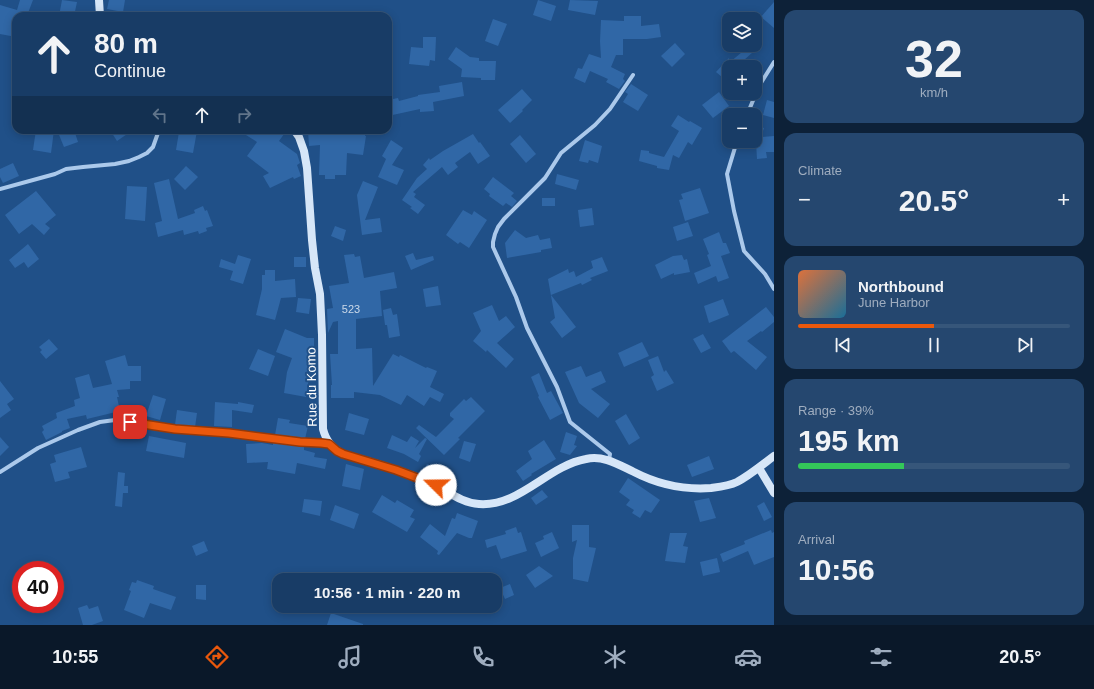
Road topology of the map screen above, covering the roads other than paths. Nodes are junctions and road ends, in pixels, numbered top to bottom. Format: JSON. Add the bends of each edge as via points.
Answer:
{"nodes":[{"id":1,"x":99,"y":0,"type":"edge"},
{"id":2,"x":100,"y":12,"type":"edge"},
{"id":3,"x":774,"y":62,"type":"edge"},
{"id":4,"x":633,"y":75,"type":"dead end"},
{"id":5,"x":750,"y":108,"type":"edge"},
{"id":6,"x":158,"y":134,"type":"edge"},
{"id":7,"x":297,"y":134,"type":"edge"},
{"id":8,"x":736,"y":148,"type":"edge"},
{"id":9,"x":0,"y":189,"type":"edge"},
{"id":10,"x":774,"y":289,"type":"edge"},
{"id":11,"x":329,"y":444,"type":"junction"},
{"id":12,"x":774,"y":456,"type":"edge"},
{"id":13,"x":609,"y":460,"type":"junction"},
{"id":14,"x":759,"y":468,"type":"junction"},
{"id":15,"x":0,"y":472,"type":"edge"},
{"id":16,"x":774,"y":493,"type":"edge"}],
"edges":[{"from":1,"to":2,"type":"street"},
{"from":3,"to":5,"type":"street","via":[[759,86]]},
{"from":4,"to":13,"type":"street","via":[[610,109],[561,154],[545,178],[504,219],[493,242],[527,328],[557,387],[570,422],[610,454]]},
{"from":6,"to":9,"type":"street","via":[[153,147],[147,153],[129,161],[66,169]]},
{"from":7,"to":11,"type":"street","name":"Rue du Komo","via":[[307,168],[312,240],[320,294],[323,429]]},
{"from":8,"to":10,"type":"street","via":[[727,174],[744,251],[765,274]]},
{"from":11,"to":13,"type":"street","via":[[343,454],[421,479],[457,498],[477,504],[494,504],[510,498],[553,472],[587,458]]},
{"from":11,"to":15,"type":"street","via":[[175,429],[116,420],[100,422],[78,430],[38,448]]},
{"from":12,"to":14,"type":"street"},
{"from":13,"to":14,"type":"street","via":[[661,484],[688,489],[736,483]]},
{"from":14,"to":16,"type":"street"}]}
